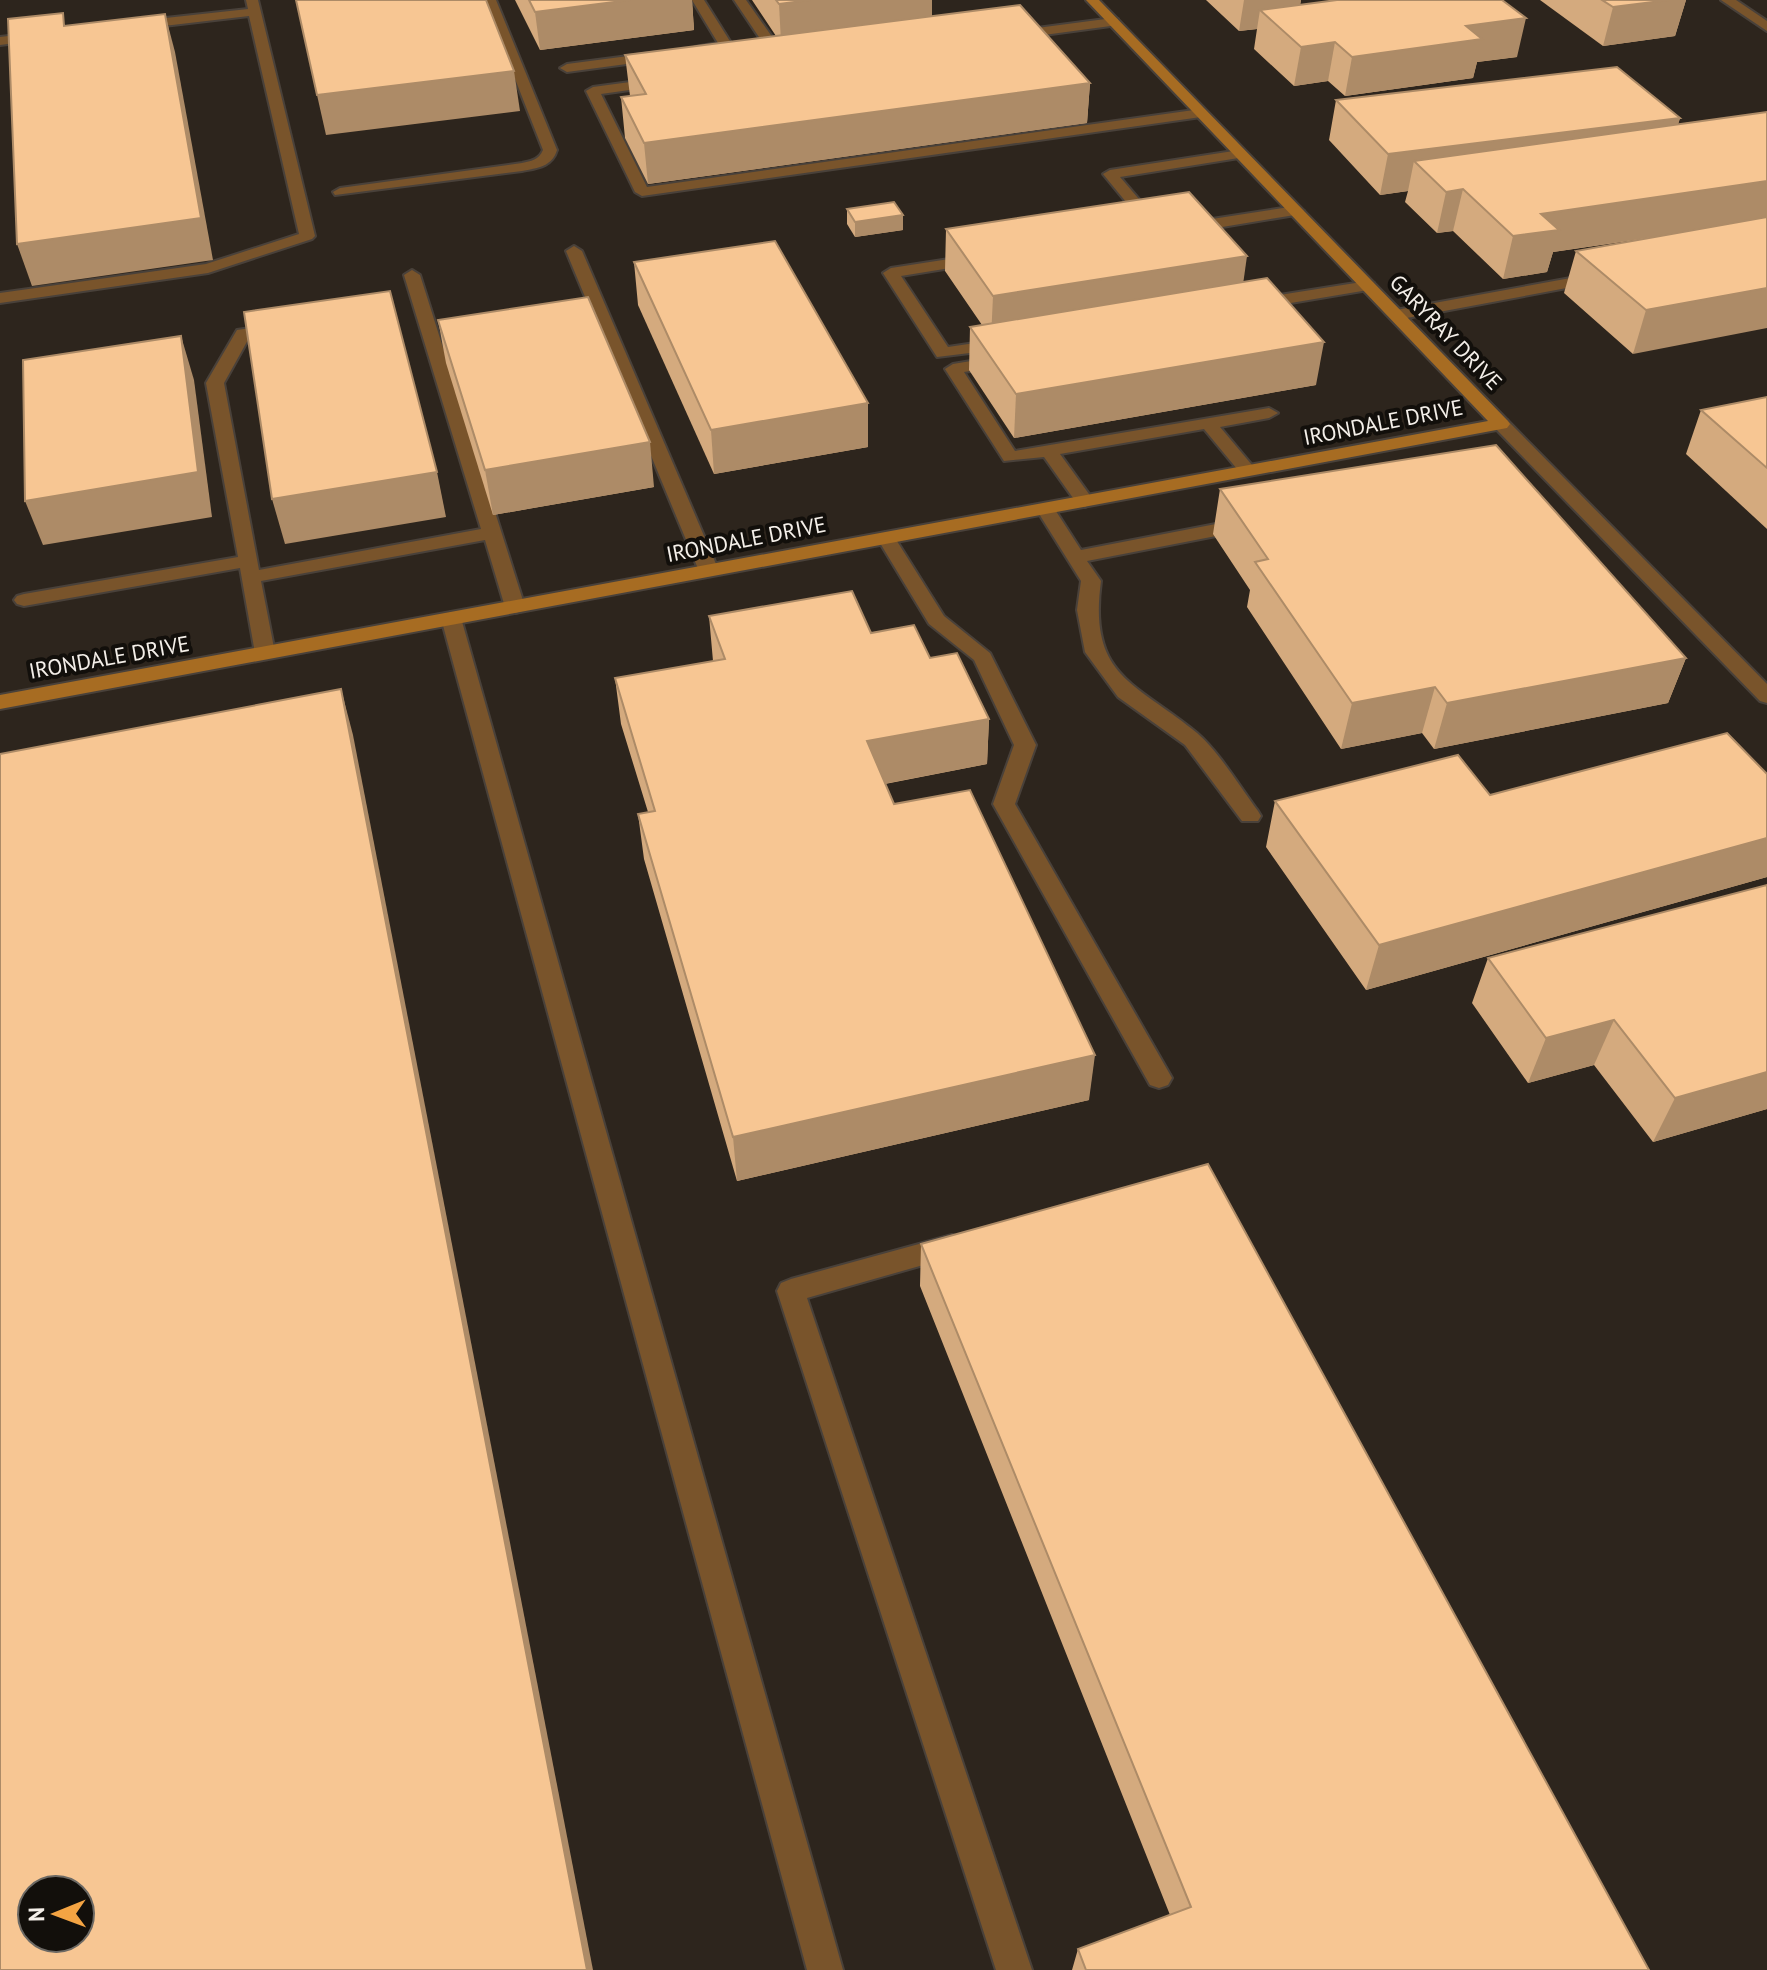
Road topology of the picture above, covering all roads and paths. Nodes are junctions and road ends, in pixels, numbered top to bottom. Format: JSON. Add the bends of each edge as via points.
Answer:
{"nodes":[{"id":1,"x":490,"y":0,"type":"edge"},
{"id":2,"x":698,"y":0,"type":"edge"},
{"id":3,"x":740,"y":0,"type":"edge"},
{"id":4,"x":1092,"y":0,"type":"edge"},
{"id":5,"x":1727,"y":0,"type":"edge"},
{"id":6,"x":253,"y":6,"type":"edge"},
{"id":7,"x":1109,"y":18,"type":"junction"},
{"id":8,"x":120,"y":27,"type":"edge"},
{"id":9,"x":1767,"y":27,"type":"edge"},
{"id":10,"x":999,"y":32,"type":"edge"},
{"id":11,"x":60,"y":34,"type":"edge"},
{"id":12,"x":0,"y":41,"type":"edge"},
{"id":13,"x":567,"y":68,"type":"dead end"},
{"id":14,"x":764,"y":68,"type":"edge"},
{"id":15,"x":671,"y":80,"type":"edge"},
{"id":16,"x":1201,"y":113,"type":"junction"},
{"id":17,"x":1240,"y":154,"type":"junction"},
{"id":18,"x":340,"y":192,"type":"dead end"},
{"id":19,"x":1136,"y":205,"type":"edge"},
{"id":20,"x":1296,"y":211,"type":"junction"},
{"id":21,"x":1171,"y":230,"type":"edge"},
{"id":22,"x":574,"y":251,"type":"dead end"},
{"id":23,"x":985,"y":259,"type":"edge"},
{"id":24,"x":412,"y":275,"type":"dead end"},
{"id":25,"x":1612,"y":275,"type":"edge"},
{"id":26,"x":1368,"y":286,"type":"junction"},
{"id":27,"x":0,"y":298,"type":"edge"},
{"id":28,"x":1242,"y":306,"type":"edge"},
{"id":29,"x":1396,"y":315,"type":"junction"},
{"id":30,"x":302,"y":326,"type":"edge"},
{"id":31,"x":1022,"y":341,"type":"edge"},
{"id":32,"x":1014,"y":358,"type":"edge"},
{"id":33,"x":1269,"y":413,"type":"dead end"},
{"id":34,"x":1208,"y":423,"type":"junction"},
{"id":35,"x":1501,"y":424,"type":"junction"},
{"id":36,"x":1049,"y":451,"type":"junction"},
{"id":37,"x":1248,"y":471,"type":"junction"},
{"id":38,"x":1085,"y":501,"type":"junction"},
{"id":39,"x":1045,"y":509,"type":"junction"},
{"id":40,"x":1262,"y":522,"type":"edge"},
{"id":41,"x":492,"y":533,"type":"junction"},
{"id":42,"x":886,"y":538,"type":"junction"},
{"id":43,"x":1076,"y":557,"type":"junction"},
{"id":44,"x":249,"y":569,"type":"junction"},
{"id":45,"x":709,"y":571,"type":"junction"},
{"id":46,"x":24,"y":600,"type":"dead end"},
{"id":47,"x":515,"y":607,"type":"junction"},
{"id":48,"x":451,"y":618,"type":"junction"},
{"id":49,"x":265,"y":653,"type":"junction"},
{"id":50,"x":1767,"y":696,"type":"edge"},
{"id":51,"x":0,"y":702,"type":"edge"},
{"id":52,"x":1250,"y":816,"type":"dead end"},
{"id":53,"x":1159,"y":1078,"type":"dead end"},
{"id":54,"x":976,"y":1240,"type":"edge"},
{"id":55,"x":825,"y":1970,"type":"edge"},
{"id":56,"x":1014,"y":1970,"type":"edge"}],
"edges":[{"from":1,"to":18,"type":"street","via":[[548,156],[522,167]]},
{"from":2,"to":13,"type":"street","via":[[726,46]]},
{"from":3,"to":14,"type":"street","via":[[776,52],[799,58]]},
{"from":4,"to":7,"type":"street","name":"GARYRAY DRIVE"},
{"from":5,"to":9,"type":"street"},
{"from":6,"to":8,"type":"street"},
{"from":6,"to":27,"type":"street","via":[[307,236],[208,268]]},
{"from":7,"to":10,"type":"street"},
{"from":7,"to":16,"type":"street","name":"GARYRAY DRIVE"},
{"from":11,"to":12,"type":"street"},
{"from":15,"to":16,"type":"street","via":[[593,91],[642,192]]},
{"from":16,"to":17,"type":"street","name":"GARYRAY DRIVE"},
{"from":17,"to":19,"type":"street","via":[[1110,174]]},
{"from":17,"to":20,"type":"street","name":"GARYRAY DRIVE"},
{"from":20,"to":21,"type":"street"},
{"from":20,"to":26,"type":"street","name":"GARYRAY DRIVE"},
{"from":22,"to":45,"type":"street"},
{"from":23,"to":31,"type":"street","via":[[891,273],[943,353]]},
{"from":24,"to":41,"type":"street"},
{"from":25,"to":29,"type":"street"},
{"from":26,"to":28,"type":"street"},
{"from":26,"to":29,"type":"street","name":"GARYRAY DRIVE"},
{"from":29,"to":35,"type":"street","name":"GARYRAY DRIVE"},
{"from":30,"to":44,"type":"street","via":[[243,334],[215,383]]},
{"from":32,"to":36,"type":"street","via":[[953,369],[1010,457]]},
{"from":33,"to":34,"type":"street"},
{"from":34,"to":36,"type":"street"},
{"from":34,"to":37,"type":"street"},
{"from":35,"to":37,"type":"street","name":"IRONDALE DRIVE"},
{"from":35,"to":50,"type":"street","name":"GARYRAY DRIVE"},
{"from":36,"to":38,"type":"street"},
{"from":37,"to":38,"type":"street","name":"IRONDALE DRIVE"},
{"from":38,"to":39,"type":"street","name":"IRONDALE DRIVE"},
{"from":39,"to":42,"type":"street","name":"IRONDALE DRIVE"},
{"from":39,"to":43,"type":"street"},
{"from":40,"to":43,"type":"street"},
{"from":41,"to":44,"type":"street"},
{"from":41,"to":47,"type":"street"},
{"from":42,"to":45,"type":"street","name":"IRONDALE DRIVE"},
{"from":42,"to":53,"type":"street","via":[[936,620],[983,657],[1025,745],[1004,804]]},
{"from":43,"to":52,"type":"street","via":[[1091,581],[1087,610],[1092,648],[1125,692],[1192,740]]},
{"from":44,"to":46,"type":"street"},
{"from":44,"to":49,"type":"street"},
{"from":45,"to":47,"type":"street","name":"IRONDALE DRIVE"},
{"from":47,"to":48,"type":"street","name":"IRONDALE DRIVE"},
{"from":48,"to":49,"type":"street","name":"IRONDALE DRIVE"},
{"from":48,"to":55,"type":"street"},
{"from":49,"to":51,"type":"street","name":"IRONDALE DRIVE"},
{"from":54,"to":56,"type":"street","via":[[791,1291]]}]}
